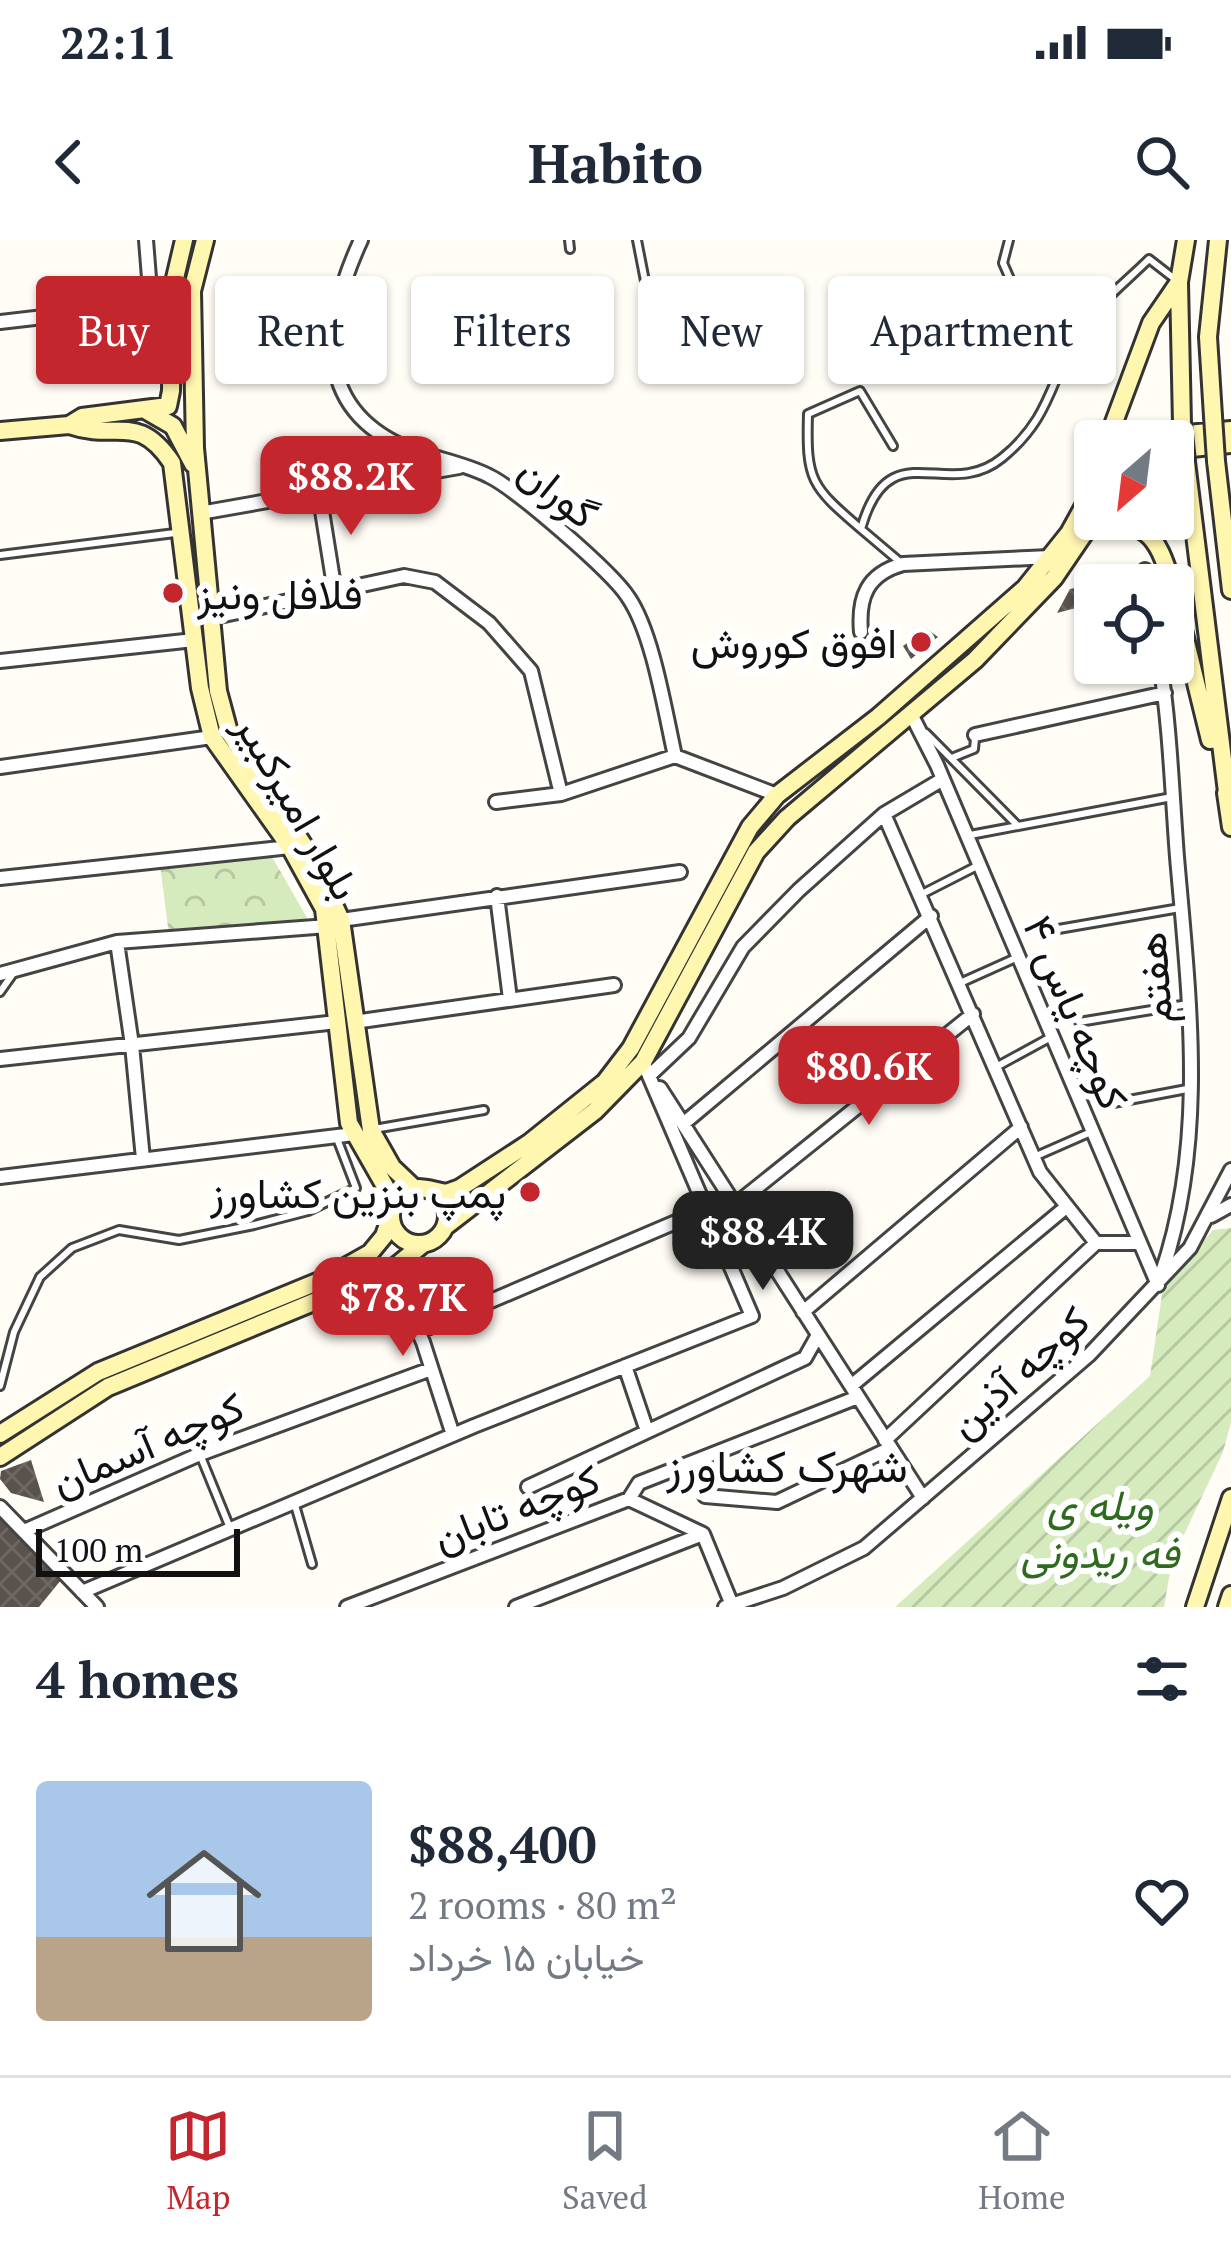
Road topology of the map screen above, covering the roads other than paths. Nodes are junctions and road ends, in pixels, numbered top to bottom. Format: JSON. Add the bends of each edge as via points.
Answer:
{"nodes":[{"id":1,"x":146,"y":240,"type":"edge"},
{"id":2,"x":184,"y":240,"type":"edge"},
{"id":3,"x":206,"y":240,"type":"edge"},
{"id":4,"x":361,"y":240,"type":"edge"},
{"id":5,"x":637,"y":240,"type":"edge"},
{"id":6,"x":1009,"y":240,"type":"edge"},
{"id":7,"x":1186,"y":240,"type":"edge"},
{"id":8,"x":1218,"y":240,"type":"edge"},
{"id":9,"x":149,"y":276,"type":"edge"},
{"id":10,"x":177,"y":276,"type":"edge"},
{"id":11,"x":644,"y":276,"type":"edge"},
{"id":12,"x":1009,"y":276,"type":"edge"},
{"id":13,"x":1179,"y":283,"type":"junction"},
{"id":14,"x":1116,"y":292,"type":"edge"},
{"id":15,"x":36,"y":317,"type":"edge"},
{"id":16,"x":0,"y":322,"type":"edge"},
{"id":17,"x":171,"y":384,"type":"edge"},
{"id":18,"x":1056,"y":384,"type":"edge"},
{"id":19,"x":147,"y":411,"type":"junction"},
{"id":20,"x":1116,"y":420,"type":"edge"},
{"id":21,"x":1182,"y":420,"type":"edge"},
{"id":22,"x":69,"y":425,"type":"junction"},
{"id":23,"x":1231,"y":430,"type":"edge"},
{"id":24,"x":0,"y":431,"type":"edge"},
{"id":25,"x":1194,"y":433,"type":"edge"},
{"id":26,"x":1231,"y":444,"type":"edge"},
{"id":27,"x":893,"y":446,"type":"dead end"},
{"id":28,"x":1194,"y":453,"type":"edge"},
{"id":29,"x":462,"y":466,"type":"junction"},
{"id":30,"x":196,"y":470,"type":"junction"},
{"id":31,"x":319,"y":492,"type":"junction"},
{"id":32,"x":200,"y":513,"type":"junction"},
{"id":33,"x":1074,"y":523,"type":"edge"},
{"id":34,"x":861,"y":529,"type":"junction"},
{"id":35,"x":181,"y":532,"type":"junction"},
{"id":36,"x":1081,"y":540,"type":"edge"},
{"id":37,"x":1192,"y":540,"type":"edge"},
{"id":38,"x":1229,"y":554,"type":"edge"},
{"id":39,"x":0,"y":555,"type":"edge"},
{"id":40,"x":1050,"y":557,"type":"junction"},
{"id":41,"x":903,"y":564,"type":"junction"},
{"id":42,"x":1231,"y":590,"type":"edge"},
{"id":43,"x":335,"y":592,"type":"junction"},
{"id":44,"x":210,"y":618,"type":"junction"},
{"id":45,"x":862,"y":632,"type":"dead end"},
{"id":46,"x":194,"y":640,"type":"junction"},
{"id":47,"x":0,"y":661,"type":"edge"},
{"id":48,"x":1194,"y":671,"type":"edge"},
{"id":49,"x":1164,"y":684,"type":"edge"},
{"id":50,"x":1165,"y":693,"type":"junction"},
{"id":51,"x":915,"y":720,"type":"junction"},
{"id":52,"x":220,"y":735,"type":"junction"},
{"id":53,"x":975,"y":735,"type":"joint"},
{"id":54,"x":675,"y":756,"type":"junction"},
{"id":55,"x":954,"y":758,"type":"junction"},
{"id":56,"x":0,"y":767,"type":"edge"},
{"id":57,"x":943,"y":779,"type":"junction"},
{"id":58,"x":561,"y":794,"type":"junction"},
{"id":59,"x":777,"y":795,"type":"junction"},
{"id":60,"x":1172,"y":797,"type":"junction"},
{"id":61,"x":1228,"y":800,"type":"edge"},
{"id":62,"x":496,"y":802,"type":"dead end"},
{"id":63,"x":793,"y":812,"type":"junction"},
{"id":64,"x":884,"y":814,"type":"junction"},
{"id":65,"x":1231,"y":827,"type":"edge"},
{"id":66,"x":1019,"y":828,"type":"junction"},
{"id":67,"x":966,"y":836,"type":"junction"},
{"id":68,"x":290,"y":847,"type":"junction"},
{"id":69,"x":979,"y":866,"type":"junction"},
{"id":70,"x":680,"y":872,"type":"dead end"},
{"id":71,"x":0,"y":878,"type":"edge"},
{"id":72,"x":922,"y":894,"type":"junction"},
{"id":73,"x":496,"y":896,"type":"junction"},
{"id":74,"x":1182,"y":908,"type":"junction"},
{"id":75,"x":931,"y":916,"type":"junction"},
{"id":76,"x":334,"y":923,"type":"junction"},
{"id":77,"x":1041,"y":932,"type":"dead end"},
{"id":78,"x":117,"y":942,"type":"junction"},
{"id":79,"x":1018,"y":957,"type":"junction"},
{"id":80,"x":7,"y":973,"type":"edge"},
{"id":81,"x":960,"y":983,"type":"junction"},
{"id":82,"x":614,"y":985,"type":"dead end"},
{"id":83,"x":0,"y":992,"type":"edge"},
{"id":84,"x":510,"y":999,"type":"junction"},
{"id":85,"x":1188,"y":1004,"type":"junction"},
{"id":86,"x":973,"y":1014,"type":"junction"},
{"id":87,"x":346,"y":1022,"type":"junction"},
{"id":88,"x":1079,"y":1022,"type":"dead end"},
{"id":89,"x":1052,"y":1036,"type":"junction"},
{"id":90,"x":132,"y":1045,"type":"junction"},
{"id":91,"x":0,"y":1059,"type":"edge"},
{"id":92,"x":642,"y":1062,"type":"junction"},
{"id":93,"x":996,"y":1067,"type":"junction"},
{"id":94,"x":1193,"y":1088,"type":"junction"},
{"id":95,"x":1108,"y":1104,"type":"dead end"},
{"id":96,"x":484,"y":1110,"type":"dead end"},
{"id":97,"x":683,"y":1124,"type":"junction"},
{"id":98,"x":1022,"y":1127,"type":"junction"},
{"id":99,"x":1092,"y":1131,"type":"junction"},
{"id":100,"x":354,"y":1133,"type":"junction"},
{"id":101,"x":1034,"y":1157,"type":"junction"},
{"id":102,"x":143,"y":1159,"type":"junction"},
{"id":103,"x":1231,"y":1169,"type":"edge"},
{"id":104,"x":0,"y":1177,"type":"edge"},
{"id":105,"x":420,"y":1189,"type":"junction"},
{"id":106,"x":735,"y":1205,"type":"junction"},
{"id":107,"x":1231,"y":1205,"type":"edge"},
{"id":108,"x":1065,"y":1208,"type":"junction"},
{"id":109,"x":393,"y":1209,"type":"junction"},
{"id":110,"x":704,"y":1210,"type":"junction"},
{"id":111,"x":1206,"y":1221,"type":"junction"},
{"id":112,"x":446,"y":1226,"type":"junction"},
{"id":113,"x":1136,"y":1243,"type":"junction"},
{"id":114,"x":424,"y":1244,"type":"junction"},
{"id":115,"x":1096,"y":1244,"type":"junction"},
{"id":116,"x":391,"y":1270,"type":"junction"},
{"id":117,"x":1157,"y":1285,"type":"junction"},
{"id":118,"x":803,"y":1312,"type":"junction"},
{"id":119,"x":418,"y":1332,"type":"junction"},
{"id":120,"x":818,"y":1334,"type":"junction"},
{"id":121,"x":625,"y":1366,"type":"junction"},
{"id":122,"x":431,"y":1369,"type":"junction"},
{"id":123,"x":0,"y":1386,"type":"edge"},
{"id":124,"x":855,"y":1392,"type":"junction"},
{"id":125,"x":647,"y":1431,"type":"junction"},
{"id":126,"x":0,"y":1434,"type":"edge"},
{"id":127,"x":453,"y":1435,"type":"junction"},
{"id":128,"x":888,"y":1444,"type":"junction"},
{"id":129,"x":200,"y":1454,"type":"junction"},
{"id":130,"x":0,"y":1457,"type":"edge"},
{"id":131,"x":528,"y":1487,"type":"dead end"},
{"id":132,"x":705,"y":1496,"type":"dead end"},
{"id":133,"x":923,"y":1498,"type":"junction"},
{"id":134,"x":1231,"y":1498,"type":"edge"},
{"id":135,"x":629,"y":1499,"type":"junction"},
{"id":136,"x":294,"y":1501,"type":"junction"},
{"id":137,"x":0,"y":1507,"type":"edge"},
{"id":138,"x":230,"y":1529,"type":"junction"},
{"id":139,"x":24,"y":1531,"type":"junction"},
{"id":140,"x":703,"y":1534,"type":"junction"},
{"id":141,"x":313,"y":1564,"type":"dead end"},
{"id":142,"x":82,"y":1592,"type":"junction"},
{"id":143,"x":1231,"y":1595,"type":"edge"},
{"id":144,"x":728,"y":1606,"type":"edge"},
{"id":145,"x":97,"y":1607,"type":"edge"},
{"id":146,"x":347,"y":1607,"type":"edge"},
{"id":147,"x":516,"y":1607,"type":"edge"},
{"id":148,"x":1195,"y":1607,"type":"edge"},
{"id":149,"x":1227,"y":1607,"type":"edge"}],
"edges":[{"from":1,"to":9,"type":"street"},
{"from":2,"to":10,"type":"street"},
{"from":3,"to":30,"type":"street","name":"بلوار امیرکبیر","via":[[192,291]]},
{"from":4,"to":29,"type":"street","name":"گوران","via":[[331,330],[339,387],[382,434]]},
{"from":5,"to":11,"type":"lane"},
{"from":6,"to":12,"type":"lane"},
{"from":7,"to":13,"type":"street"},
{"from":8,"to":38,"type":"street","bridge":true,"via":[[1208,337]]},
{"from":13,"to":14,"type":"lane","via":[[1149,259]]},
{"from":13,"to":20,"type":"street","via":[[1151,322]]},
{"from":13,"to":21,"type":"street","bridge":true},
{"from":15,"to":16,"type":"street"},
{"from":17,"to":19,"type":"street","via":[[168,406]]},
{"from":18,"to":34,"type":"lane","via":[[1040,420],[1001,459],[982,471],[897,474],[871,496]]},
{"from":19,"to":22,"type":"street"},
{"from":19,"to":30,"type":"street","via":[[173,426]]},
{"from":22,"to":24,"type":"street"},
{"from":22,"to":35,"type":"street","name":"بلوار امیرکبیر","via":[[138,430],[158,442],[172,463]]},
{"from":23,"to":25,"type":"street"},
{"from":26,"to":28,"type":"street"},
{"from":27,"to":34,"type":"lane","via":[[860,391],[808,414],[807,462],[824,497]]},
{"from":29,"to":31,"type":"street"},
{"from":29,"to":54,"type":"street","name":"گوران","via":[[491,476],[628,597]]},
{"from":30,"to":32,"type":"street","name":"بلوار امیرکبیر"},
{"from":31,"to":32,"type":"street"},
{"from":31,"to":43,"type":"street"},
{"from":32,"to":44,"type":"street","name":"بلوار امیرکبیر"},
{"from":33,"to":40,"type":"street"},
{"from":34,"to":41,"type":"lane"},
{"from":35,"to":39,"type":"lane"},
{"from":35,"to":46,"type":"street","name":"بلوار امیرکبیر"},
{"from":36,"to":51,"type":"street"},
{"from":37,"to":61,"type":"street"},
{"from":38,"to":42,"type":"street"},
{"from":40,"to":41,"type":"street"},
{"from":40,"to":59,"type":"street","via":[[958,649]]},
{"from":41,"to":45,"type":"street","via":[[864,591]]},
{"from":43,"to":44,"type":"street"},
{"from":43,"to":58,"type":"street","via":[[404,576],[435,582],[489,623],[531,671]]},
{"from":44,"to":52,"type":"street","name":"بلوار امیرکبیر"},
{"from":46,"to":47,"type":"street"},
{"from":46,"to":52,"type":"street","name":"بلوار امیرکبیر"},
{"from":48,"to":61,"type":"street"},
{"from":49,"to":50,"type":"street","name":"هفتم"},
{"from":50,"to":53,"type":"street"},
{"from":50,"to":60,"type":"street","name":"هفتم"},
{"from":51,"to":55,"type":"lane"},
{"from":51,"to":57,"type":"street","name":"کوچه یاس ۴"},
{"from":51,"to":63,"type":"street"},
{"from":52,"to":56,"type":"street"},
{"from":52,"to":68,"type":"street","name":"بلوار امیرکبیر"},
{"from":52,"to":76,"type":"street","name":"بلوار امیرکبیر","via":[[314,861]]},
{"from":53,"to":55,"type":"lane","via":[[974,749]]},
{"from":54,"to":58,"type":"street"},
{"from":54,"to":59,"type":"street"},
{"from":55,"to":66,"type":"lane"},
{"from":57,"to":64,"type":"street"},
{"from":57,"to":67,"type":"street","name":"کوچه یاس ۴"},
{"from":58,"to":62,"type":"street"},
{"from":59,"to":63,"type":"street"},
{"from":59,"to":92,"type":"street","via":[[740,843]]},
{"from":60,"to":66,"type":"lane"},
{"from":60,"to":74,"type":"street","name":"هفتم"},
{"from":61,"to":65,"type":"street"},
{"from":63,"to":92,"type":"street","via":[[756,853]]},
{"from":64,"to":72,"type":"street"},
{"from":64,"to":92,"type":"street","via":[[743,947],[689,1038]]},
{"from":66,"to":67,"type":"lane"},
{"from":67,"to":69,"type":"street","name":"کوچه یاس ۴"},
{"from":68,"to":71,"type":"street"},
{"from":68,"to":76,"type":"street","name":"بلوار امیرکبیر"},
{"from":69,"to":72,"type":"lane"},
{"from":69,"to":79,"type":"street","name":"کوچه یاس ۴"},
{"from":70,"to":73,"type":"street"},
{"from":72,"to":75,"type":"street"},
{"from":73,"to":76,"type":"street"},
{"from":73,"to":84,"type":"street"},
{"from":74,"to":77,"type":"lane"},
{"from":74,"to":85,"type":"street","name":"هفتم"},
{"from":75,"to":81,"type":"street"},
{"from":75,"to":97,"type":"street"},
{"from":76,"to":78,"type":"street"},
{"from":76,"to":87,"type":"street","name":"بلوار امیرکبیر"},
{"from":78,"to":80,"type":"street"},
{"from":78,"to":90,"type":"street"},
{"from":79,"to":81,"type":"lane"},
{"from":79,"to":89,"type":"street","name":"کوچه یاس ۴"},
{"from":80,"to":83,"type":"lane"},
{"from":81,"to":86,"type":"street"},
{"from":82,"to":84,"type":"street"},
{"from":84,"to":87,"type":"street"},
{"from":85,"to":88,"type":"lane"},
{"from":85,"to":94,"type":"street","name":"هفتم"},
{"from":86,"to":93,"type":"street"},
{"from":86,"to":106,"type":"street"},
{"from":87,"to":90,"type":"street"},
{"from":87,"to":100,"type":"street","name":"بلوار امیرکبیر"},
{"from":89,"to":93,"type":"lane"},
{"from":89,"to":99,"type":"street","name":"کوچه یاس ۴"},
{"from":90,"to":91,"type":"street"},
{"from":90,"to":102,"type":"street"},
{"from":92,"to":97,"type":"street"},
{"from":92,"to":105,"type":"street","via":[[460,1188]]},
{"from":92,"to":110,"type":"street"},
{"from":92,"to":112,"type":"street","via":[[595,1111]]},
{"from":93,"to":98,"type":"street"},
{"from":94,"to":95,"type":"lane"},
{"from":94,"to":117,"type":"street","name":"هفتم","via":[[1185,1183]]},
{"from":96,"to":100,"type":"lane"},
{"from":97,"to":106,"type":"street"},
{"from":98,"to":101,"type":"street"},
{"from":98,"to":118,"type":"street"},
{"from":99,"to":101,"type":"lane"},
{"from":99,"to":113,"type":"street","name":"کوچه یاس ۴"},
{"from":100,"to":102,"type":"street"},
{"from":100,"to":105,"type":"street","name":"بلوار امیرکبیر"},
{"from":100,"to":109,"type":"street","name":"بلوار امیرکبیر"},
{"from":100,"to":123,"type":"lane","via":[[356,1188],[308,1211],[179,1240],[119,1230],[72,1248],[40,1277]]},
{"from":101,"to":108,"type":"street"},
{"from":102,"to":104,"type":"street"},
{"from":103,"to":111,"type":"street"},
{"from":105,"to":109,"type":"street"},
{"from":105,"to":112,"type":"street","via":[[445,1204]]},
{"from":106,"to":118,"type":"street"},
{"from":107,"to":111,"type":"street"},
{"from":108,"to":115,"type":"street"},
{"from":108,"to":124,"type":"street"},
{"from":109,"to":114,"type":"street","via":[[401,1237]]},
{"from":109,"to":126,"type":"street","via":[[370,1253],[98,1372]]},
{"from":110,"to":119,"type":"street"},
{"from":110,"to":121,"type":"street","via":[[752,1316]]},
{"from":111,"to":117,"type":"street","name":"کوچه آذین"},
{"from":112,"to":114,"type":"street"},
{"from":113,"to":115,"type":"street"},
{"from":113,"to":117,"type":"street","name":"کوچه یاس ۴"},
{"from":114,"to":116,"type":"street"},
{"from":115,"to":128,"type":"street"},
{"from":116,"to":119,"type":"street"},
{"from":116,"to":130,"type":"street","via":[[107,1387]]},
{"from":117,"to":133,"type":"street","name":"کوچه آذین"},
{"from":118,"to":120,"type":"street"},
{"from":119,"to":122,"type":"street"},
{"from":120,"to":124,"type":"street"},
{"from":120,"to":125,"type":"street","via":[[805,1358]]},
{"from":121,"to":125,"type":"street"},
{"from":121,"to":127,"type":"street"},
{"from":122,"to":127,"type":"street"},
{"from":122,"to":129,"type":"street","name":"کوچه آسمان"},
{"from":124,"to":128,"type":"street"},
{"from":124,"to":135,"type":"street","via":[[639,1483]]},
{"from":125,"to":131,"type":"street"},
{"from":127,"to":136,"type":"street"},
{"from":128,"to":132,"type":"street","via":[[777,1502]]},
{"from":128,"to":133,"type":"street"},
{"from":129,"to":138,"type":"lane"},
{"from":129,"to":139,"type":"street","name":"کوچه آسمان"},
{"from":133,"to":144,"type":"street","name":"کوچه آذین","via":[[864,1548]]},
{"from":134,"to":148,"type":"street"},
{"from":135,"to":140,"type":"street","name":"کوچه تابان"},
{"from":135,"to":146,"type":"street","name":"کوچه تابان"},
{"from":136,"to":138,"type":"street"},
{"from":136,"to":141,"type":"lane"},
{"from":137,"to":139,"type":"street"},
{"from":138,"to":142,"type":"street"},
{"from":139,"to":142,"type":"street"},
{"from":140,"to":144,"type":"street"},
{"from":140,"to":147,"type":"street"},
{"from":142,"to":145,"type":"street"},
{"from":143,"to":149,"type":"street"}]}
